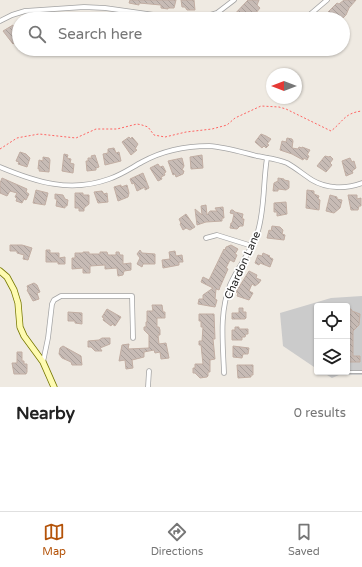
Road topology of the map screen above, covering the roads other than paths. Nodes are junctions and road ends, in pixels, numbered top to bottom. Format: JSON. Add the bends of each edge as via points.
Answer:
{"nodes":[{"id":1,"x":234,"y":0,"type":"edge"},
{"id":2,"x":327,"y":0,"type":"edge"},
{"id":3,"x":22,"y":12,"type":"edge"},
{"id":4,"x":133,"y":12,"type":"edge"},
{"id":5,"x":217,"y":12,"type":"edge"},
{"id":6,"x":313,"y":12,"type":"edge"},
{"id":7,"x":12,"y":15,"type":"edge"},
{"id":8,"x":0,"y":21,"type":"edge"},
{"id":9,"x":267,"y":158,"type":"junction"},
{"id":10,"x":0,"y":167,"type":"edge"},
{"id":11,"x":362,"y":183,"type":"edge"},
{"id":12,"x":206,"y":238,"type":"dead end"},
{"id":13,"x":252,"y":246,"type":"junction"},
{"id":14,"x":0,"y":271,"type":"edge"},
{"id":15,"x":133,"y":338,"type":"dead end"},
{"id":16,"x":43,"y":362,"type":"junction"},
{"id":17,"x":149,"y":371,"type":"dead end"},
{"id":18,"x":224,"y":372,"type":"dead end"},
{"id":19,"x":350,"y":372,"type":"edge"},
{"id":20,"x":362,"y":372,"type":"edge"},
{"id":21,"x":54,"y":387,"type":"edge"},
{"id":22,"x":148,"y":387,"type":"edge"}],
"edges":[{"from":1,"to":5,"type":"street"},
{"from":2,"to":6,"type":"street"},
{"from":3,"to":4,"type":"street","via":[[84,7]]},
{"from":7,"to":8,"type":"street"},
{"from":9,"to":10,"type":"street","via":[[221,147],[182,148],[168,151],[110,178],[75,185],[38,181]]},
{"from":9,"to":11,"type":"street","via":[[286,163],[312,180],[327,186],[348,187]]},
{"from":9,"to":13,"type":"street","name":"Chardon Lane","via":[[262,215]]},
{"from":12,"to":13,"type":"street","via":[[217,235]]},
{"from":13,"to":18,"type":"street","name":"Chardon Lane","via":[[231,284],[224,306]]},
{"from":14,"to":16,"type":"street","via":[[8,277],[14,290],[24,336]]},
{"from":15,"to":16,"type":"street","via":[[132,296],[60,296],[52,304]]},
{"from":16,"to":21,"type":"street"},
{"from":17,"to":22,"type":"street"},
{"from":19,"to":20,"type":"lane"}]}
